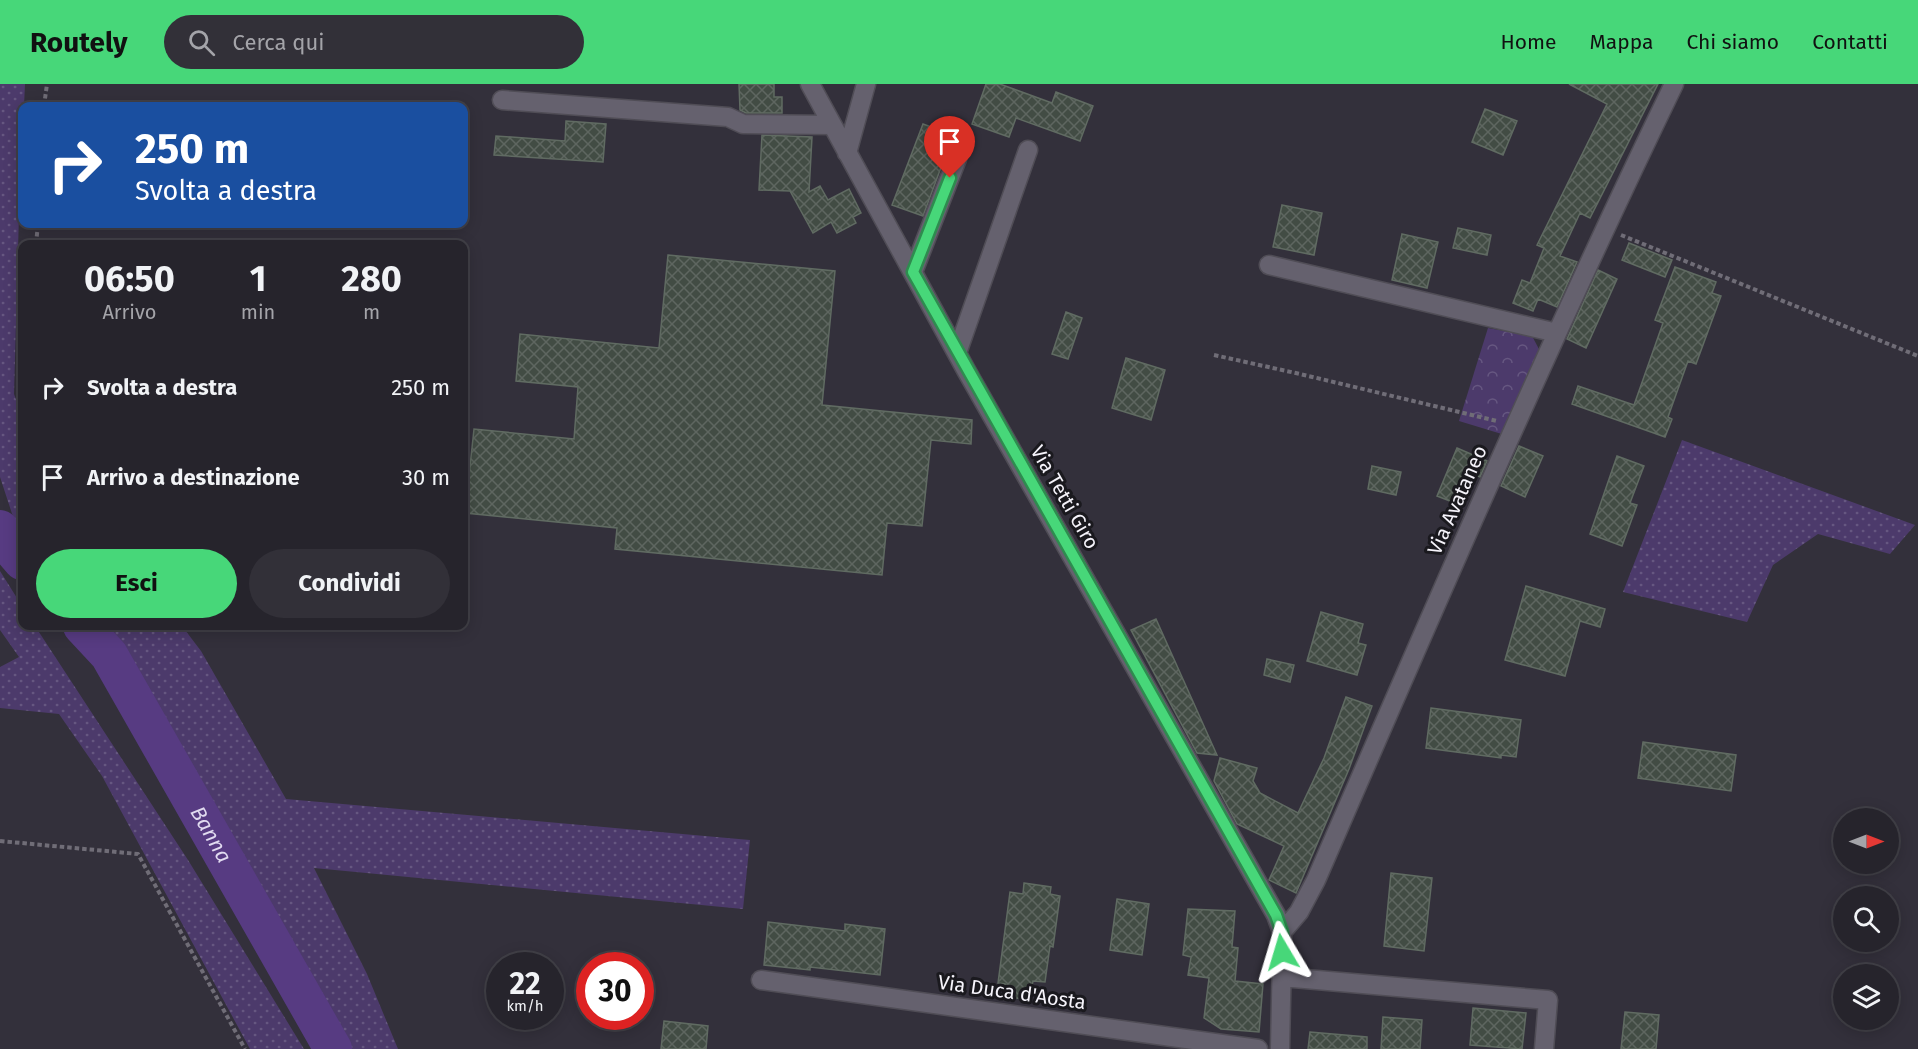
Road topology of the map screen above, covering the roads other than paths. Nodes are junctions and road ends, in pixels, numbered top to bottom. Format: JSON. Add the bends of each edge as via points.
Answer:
{"nodes":[{"id":1,"x":810,"y":84,"type":"edge"},
{"id":2,"x":866,"y":84,"type":"edge"},
{"id":3,"x":1674,"y":84,"type":"edge"},
{"id":4,"x":502,"y":100,"type":"dead end"},
{"id":5,"x":831,"y":125,"type":"junction"},
{"id":6,"x":1028,"y":150,"type":"dead end"},
{"id":7,"x":848,"y":153,"type":"junction"},
{"id":8,"x":957,"y":159,"type":"dead end"},
{"id":9,"x":1269,"y":265,"type":"dead end"},
{"id":10,"x":913,"y":272,"type":"junction"},
{"id":11,"x":1557,"y":333,"type":"junction"},
{"id":12,"x":957,"y":352,"type":"junction"},
{"id":13,"x":1282,"y":932,"type":"junction"},
{"id":14,"x":1282,"y":977,"type":"junction"},
{"id":15,"x":761,"y":980,"type":"dead end"},
{"id":16,"x":1258,"y":1049,"type":"edge"},
{"id":17,"x":1280,"y":1049,"type":"edge"},
{"id":18,"x":1545,"y":1049,"type":"edge"}],
"edges":[{"from":1,"to":5,"type":"street","name":"Via Tetti Giro"},
{"from":2,"to":7,"type":"street"},
{"from":3,"to":11,"type":"street","name":"Via Avataneo"},
{"from":4,"to":5,"type":"street","via":[[728,117],[743,124]]},
{"from":5,"to":7,"type":"street","name":"Via Tetti Giro"},
{"from":6,"to":12,"type":"street"},
{"from":7,"to":10,"type":"street","name":"Via Tetti Giro"},
{"from":8,"to":10,"type":"street"},
{"from":9,"to":11,"type":"street"},
{"from":10,"to":12,"type":"street","name":"Via Tetti Giro"},
{"from":11,"to":13,"type":"street","name":"Via Avataneo","via":[[1316,880],[1299,912]]},
{"from":12,"to":13,"type":"street","name":"Via Tetti Giro","via":[[1276,915]]},
{"from":13,"to":14,"type":"street"},
{"from":14,"to":17,"type":"street"},
{"from":14,"to":18,"type":"street","via":[[1548,1000]]},
{"from":15,"to":16,"type":"street","name":"Via Duca d'Aosta"}]}
